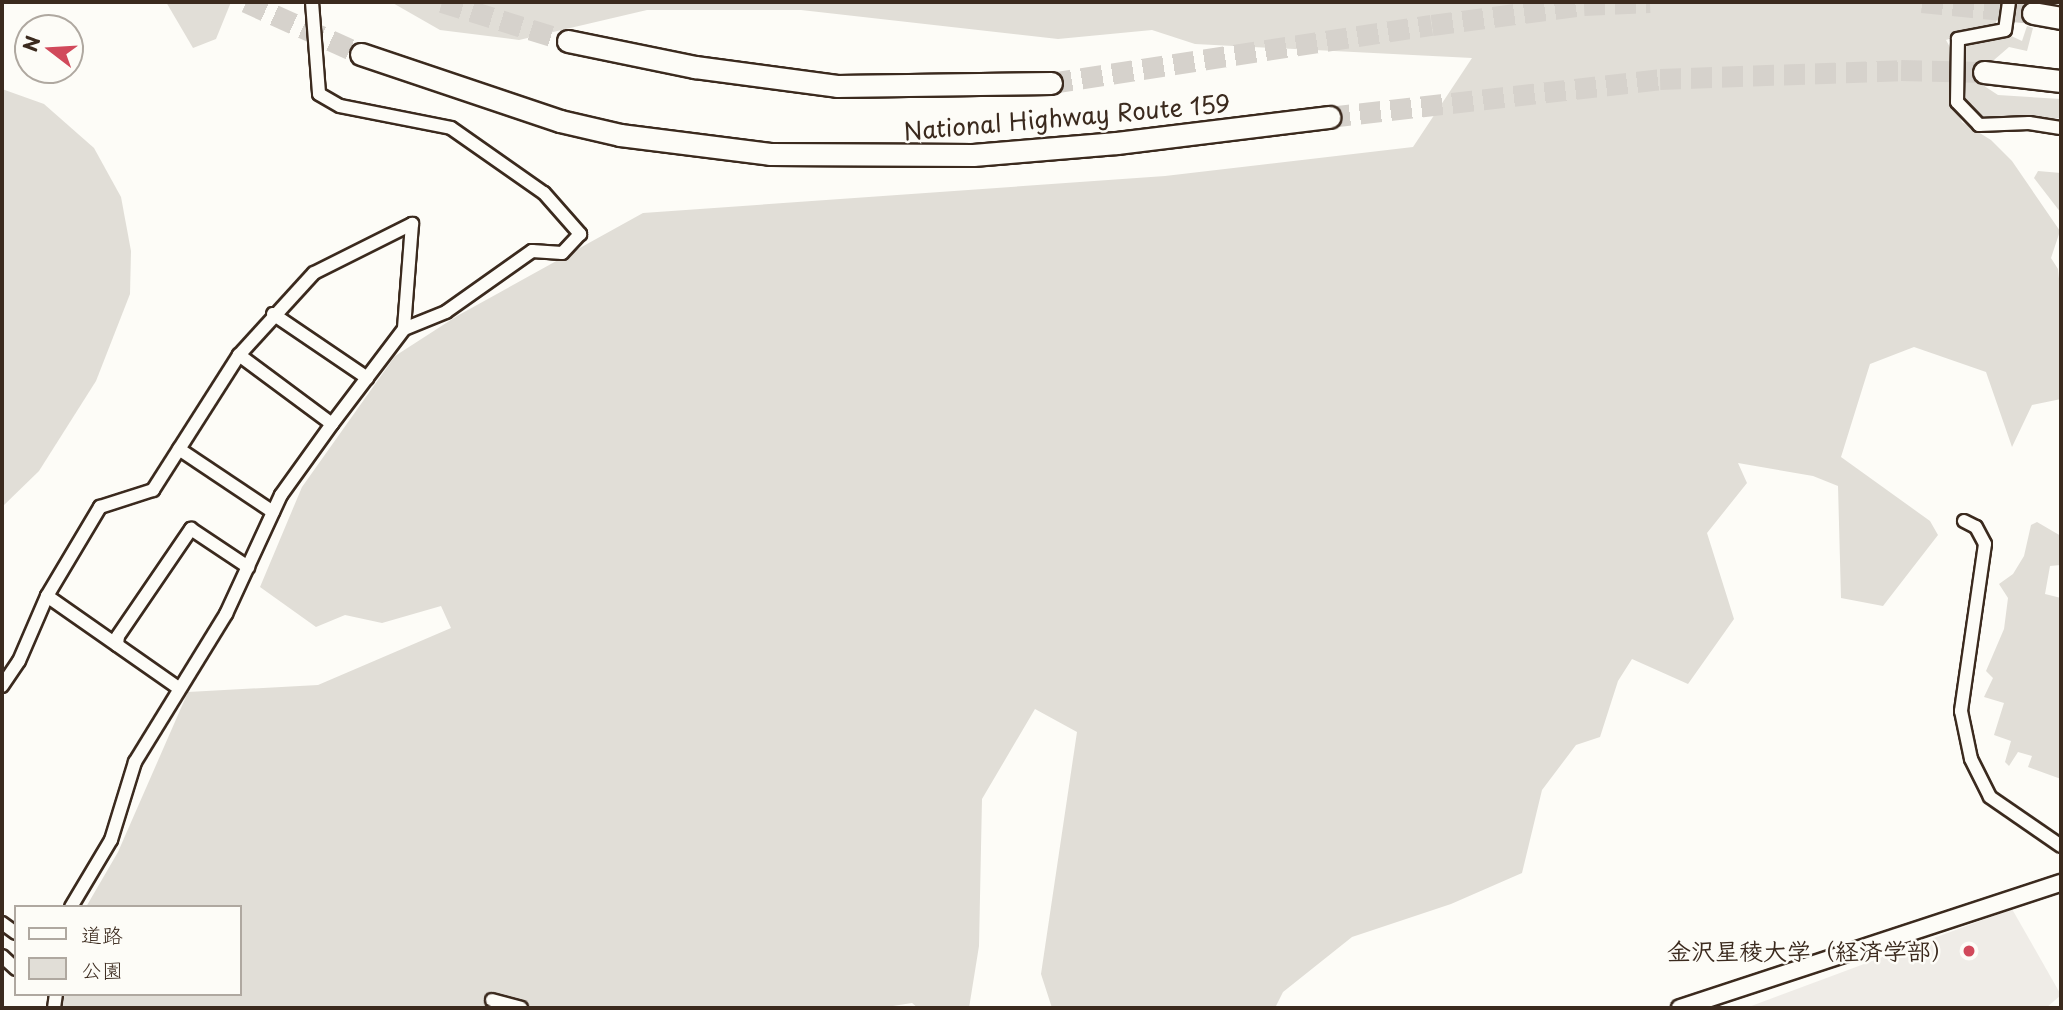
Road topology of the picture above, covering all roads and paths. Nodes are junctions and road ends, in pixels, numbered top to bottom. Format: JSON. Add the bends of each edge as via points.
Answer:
{"nodes":[{"id":1,"x":312,"y":2,"type":"edge"},
{"id":2,"x":2009,"y":2,"type":"edge"},
{"id":3,"x":2033,"y":13,"type":"tunnel mouth"},
{"id":4,"x":2061,"y":18,"type":"edge"},
{"id":5,"x":568,"y":41,"type":"tunnel mouth"},
{"id":6,"x":360,"y":54,"type":"tunnel mouth"},
{"id":7,"x":1984,"y":72,"type":"tunnel mouth"},
{"id":8,"x":2061,"y":82,"type":"edge"},
{"id":9,"x":1051,"y":83,"type":"tunnel mouth"},
{"id":10,"x":1329,"y":117,"type":"tunnel mouth"},
{"id":11,"x":2061,"y":128,"type":"edge"},
{"id":12,"x":273,"y":314,"type":"junction"},
{"id":13,"x":404,"y":329,"type":"junction"},
{"id":14,"x":239,"y":355,"type":"junction"},
{"id":15,"x":367,"y":377,"type":"junction"},
{"id":16,"x":332,"y":424,"type":"junction"},
{"id":17,"x":179,"y":449,"type":"junction"},
{"id":18,"x":273,"y":512,"type":"junction"},
{"id":19,"x":1964,"y":521,"type":"dead end"},
{"id":20,"x":248,"y":567,"type":"junction"},
{"id":21,"x":47,"y":596,"type":"junction"},
{"id":22,"x":117,"y":645,"type":"junction"},
{"id":23,"x":2,"y":686,"type":"edge"},
{"id":24,"x":177,"y":687,"type":"junction"},
{"id":25,"x":2061,"y":846,"type":"edge"},
{"id":26,"x":2061,"y":883,"type":"edge"},
{"id":27,"x":72,"y":905,"type":"edge"},
{"id":28,"x":492,"y":1000,"type":"dead end"},
{"id":29,"x":521,"y":1008,"type":"edge"},
{"id":30,"x":1680,"y":1008,"type":"edge"}],
"edges":[{"from":1,"to":13,"type":"street","via":[[319,94],[340,106],[451,128],[544,193],[580,234],[562,253],[532,251],[446,312]]},
{"from":2,"to":11,"type":"street","via":[[2005,30],[1958,39],[1957,102],[1979,125],[2029,123]]},
{"from":3,"to":4,"type":"highway"},
{"from":5,"to":9,"type":"highway","name":"National Highway Route 159","via":[[695,68],[837,86]]},
{"from":6,"to":10,"type":"highway","name":"National Highway Route 159","via":[[560,121],[620,135],[770,154],[973,155]]},
{"from":7,"to":8,"type":"highway"},
{"from":12,"to":13,"type":"street","via":[[314,274],[412,224]]},
{"from":12,"to":14,"type":"street"},
{"from":12,"to":15,"type":"street"},
{"from":13,"to":15,"type":"street"},
{"from":14,"to":16,"type":"street"},
{"from":14,"to":17,"type":"street"},
{"from":15,"to":16,"type":"street"},
{"from":16,"to":18,"type":"street"},
{"from":17,"to":18,"type":"street"},
{"from":17,"to":21,"type":"street","via":[[153,490],[100,507]]},
{"from":18,"to":20,"type":"street"},
{"from":19,"to":25,"type":"street","via":[[1976,527],[1984,544],[1961,711],[1971,759],[1990,797]]},
{"from":20,"to":22,"type":"street","via":[[191,529],[118,636]]},
{"from":20,"to":24,"type":"street","via":[[226,614],[188,678]]},
{"from":21,"to":22,"type":"street"},
{"from":21,"to":23,"type":"street","via":[[19,661]]},
{"from":22,"to":24,"type":"street"},
{"from":24,"to":27,"type":"street","via":[[135,762],[111,840]]},
{"from":26,"to":30,"type":"street"},
{"from":28,"to":29,"type":"street"}]}
